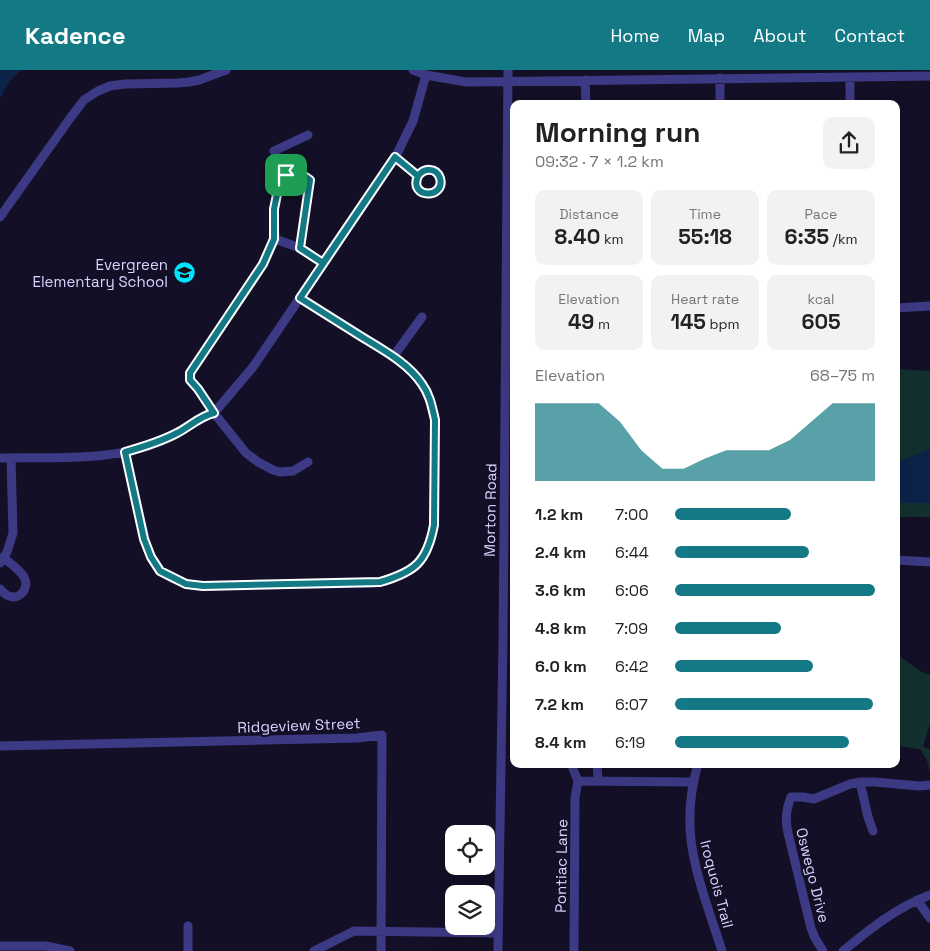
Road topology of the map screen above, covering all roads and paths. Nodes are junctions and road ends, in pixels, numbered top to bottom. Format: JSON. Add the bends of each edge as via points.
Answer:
{"nodes":[{"id":1,"x":226,"y":70,"type":"edge"},
{"id":2,"x":413,"y":70,"type":"edge"},
{"id":3,"x":508,"y":70,"type":"edge"},
{"id":4,"x":926,"y":74,"type":"edge"},
{"id":5,"x":426,"y":75,"type":"junction"},
{"id":6,"x":850,"y":77,"type":"junction"},
{"id":7,"x":720,"y":78,"type":"junction"},
{"id":8,"x":585,"y":80,"type":"junction"},
{"id":9,"x":508,"y":81,"type":"junction"},
{"id":10,"x":586,"y":100,"type":"edge"},
{"id":11,"x":720,"y":100,"type":"edge"},
{"id":12,"x":850,"y":100,"type":"edge"},
{"id":13,"x":308,"y":135,"type":"dead end"},
{"id":14,"x":395,"y":157,"type":"junction"},
{"id":15,"x":286,"y":175,"type":"junction"},
{"id":16,"x":418,"y":176,"type":"dead end"},
{"id":17,"x":0,"y":217,"type":"edge"},
{"id":18,"x":274,"y":239,"type":"junction"},
{"id":19,"x":300,"y":248,"type":"junction"},
{"id":20,"x":323,"y":263,"type":"junction"},
{"id":21,"x":300,"y":298,"type":"junction"},
{"id":22,"x":930,"y":306,"type":"edge"},
{"id":23,"x":900,"y":308,"type":"edge"},
{"id":24,"x":422,"y":317,"type":"dead end"},
{"id":25,"x":393,"y":357,"type":"junction"},
{"id":26,"x":214,"y":413,"type":"junction"},
{"id":27,"x":125,"y":452,"type":"junction"},
{"id":28,"x":0,"y":458,"type":"edge"},
{"id":29,"x":11,"y":458,"type":"junction"},
{"id":30,"x":308,"y":462,"type":"dead end"},
{"id":31,"x":2,"y":560,"type":"edge"},
{"id":32,"x":900,"y":560,"type":"edge"},
{"id":33,"x":930,"y":562,"type":"edge"},
{"id":34,"x":0,"y":589,"type":"edge"},
{"id":35,"x":0,"y":746,"type":"edge"},
{"id":36,"x":573,"y":768,"type":"edge"},
{"id":37,"x":597,"y":768,"type":"edge"},
{"id":38,"x":697,"y":768,"type":"edge"},
{"id":39,"x":578,"y":781,"type":"junction"},
{"id":40,"x":598,"y":781,"type":"junction"},
{"id":41,"x":693,"y":782,"type":"junction"},
{"id":42,"x":860,"y":782,"type":"junction"},
{"id":43,"x":930,"y":785,"type":"edge"},
{"id":44,"x":874,"y":830,"type":"dead end"},
{"id":45,"x":930,"y":895,"type":"edge"},
{"id":46,"x":917,"y":900,"type":"junction"},
{"id":47,"x":930,"y":918,"type":"edge"},
{"id":48,"x":188,"y":926,"type":"dead end"},
{"id":49,"x":381,"y":930,"type":"junction"},
{"id":50,"x":498,"y":933,"type":"junction"},
{"id":51,"x":0,"y":946,"type":"edge"},
{"id":52,"x":70,"y":951,"type":"edge"},
{"id":53,"x":188,"y":951,"type":"edge"},
{"id":54,"x":314,"y":951,"type":"edge"},
{"id":55,"x":381,"y":951,"type":"edge"},
{"id":56,"x":498,"y":951,"type":"edge"},
{"id":57,"x":574,"y":951,"type":"edge"},
{"id":58,"x":722,"y":951,"type":"edge"},
{"id":59,"x":822,"y":951,"type":"edge"},
{"id":60,"x":844,"y":951,"type":"edge"}],
"edges":[{"from":1,"to":17,"type":"street","via":[[189,82],[110,86],[84,100]]},
{"from":2,"to":5,"type":"street"},
{"from":3,"to":9,"type":"street","name":"Morton Road"},
{"from":4,"to":6,"type":"street"},
{"from":5,"to":9,"type":"street","via":[[466,82]]},
{"from":5,"to":14,"type":"street","via":[[413,121]]},
{"from":6,"to":7,"type":"street"},
{"from":6,"to":12,"type":"street"},
{"from":7,"to":8,"type":"street"},
{"from":7,"to":11,"type":"street"},
{"from":8,"to":9,"type":"street"},
{"from":8,"to":10,"type":"street"},
{"from":9,"to":50,"type":"street","name":"Morton Road"},
{"from":13,"to":15,"type":"street","via":[[274,151]]},
{"from":14,"to":16,"type":"street"},
{"from":14,"to":20,"type":"street"},
{"from":15,"to":18,"type":"street","via":[[280,180],[274,209]]},
{"from":15,"to":19,"type":"street","via":[[300,173],[310,180]]},
{"from":18,"to":19,"type":"street"},
{"from":18,"to":26,"type":"street","via":[[263,264],[190,373],[190,380]]},
{"from":19,"to":20,"type":"street"},
{"from":20,"to":21,"type":"street"},
{"from":21,"to":25,"type":"street"},
{"from":21,"to":26,"type":"street","via":[[253,367]]},
{"from":22,"to":23,"type":"street"},
{"from":24,"to":25,"type":"street"},
{"from":25,"to":27,"type":"street","via":[[422,383],[435,420],[432,535],[424,556],[415,567],[393,578],[373,583],[203,586],[178,581],[160,571],[146,547]]},
{"from":26,"to":27,"type":"street","via":[[176,434]]},
{"from":26,"to":30,"type":"street","via":[[246,453],[263,465],[280,472],[293,471]]},
{"from":27,"to":29,"type":"street"},
{"from":28,"to":29,"type":"street"},
{"from":29,"to":31,"type":"street","via":[[13,533]]},
{"from":31,"to":34,"type":"street","via":[[24,576],[26,586],[22,594],[13,598]]},
{"from":32,"to":33,"type":"street"},
{"from":35,"to":49,"type":"street","name":"Ridgeview Street","via":[[382,735]]},
{"from":36,"to":39,"type":"street","name":"Pontiac Lane"},
{"from":37,"to":40,"type":"street"},
{"from":38,"to":41,"type":"street","name":"Iroquois Trail"},
{"from":39,"to":40,"type":"street"},
{"from":39,"to":57,"type":"street","name":"Pontiac Lane","via":[[575,798]]},
{"from":40,"to":41,"type":"street"},
{"from":41,"to":58,"type":"street","name":"Iroquois Trail","via":[[690,806],[693,856]]},
{"from":42,"to":43,"type":"street","name":"Oswego Drive"},
{"from":42,"to":44,"type":"street"},
{"from":42,"to":59,"type":"street","name":"Oswego Drive","via":[[814,799],[791,797],[786,809],[788,833],[811,928]]},
{"from":45,"to":46,"type":"street"},
{"from":46,"to":47,"type":"street"},
{"from":46,"to":60,"type":"street","via":[[886,917]]},
{"from":48,"to":53,"type":"street"},
{"from":49,"to":50,"type":"street"},
{"from":49,"to":54,"type":"street","via":[[354,931]]},
{"from":49,"to":55,"type":"street","name":"Ridgeview Street"},
{"from":50,"to":56,"type":"street","name":"Morton Road"},
{"from":51,"to":52,"type":"street","via":[[46,946]]}]}
